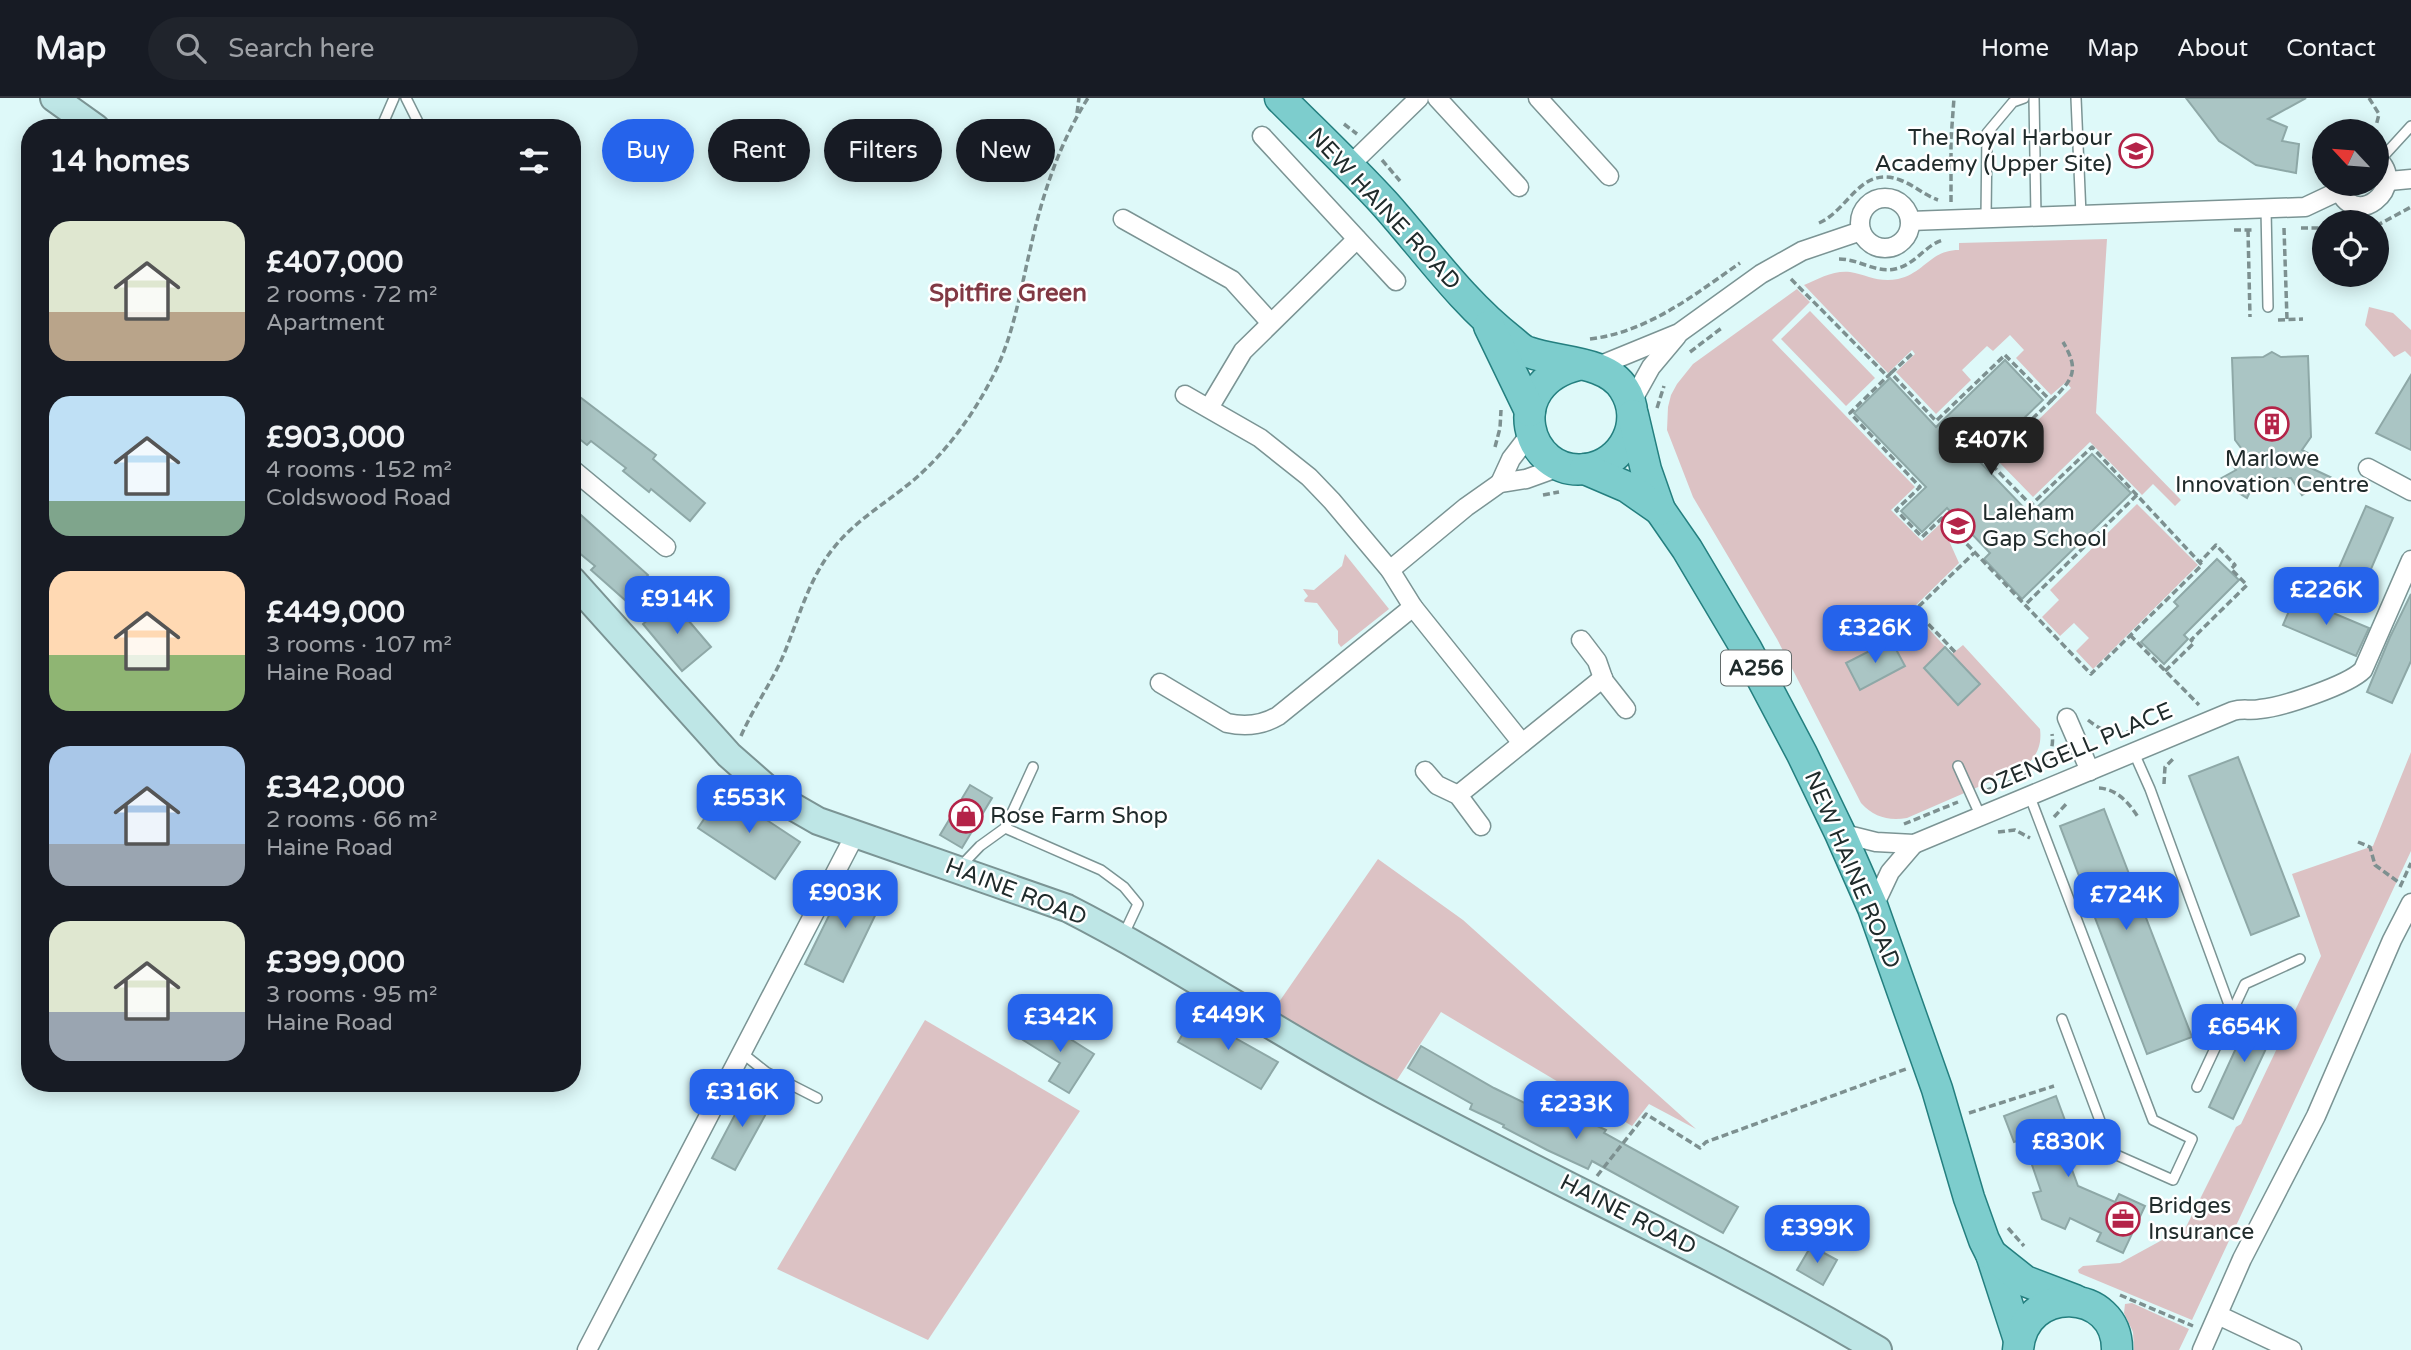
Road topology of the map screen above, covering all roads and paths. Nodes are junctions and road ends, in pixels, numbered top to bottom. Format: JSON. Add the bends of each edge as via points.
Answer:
{"nodes":[{"id":1,"x":54,"y":98,"type":"edge"},
{"id":2,"x":394,"y":98,"type":"edge"},
{"id":3,"x":406,"y":98,"type":"edge"},
{"id":4,"x":1079,"y":98,"type":"edge"},
{"id":5,"x":1088,"y":98,"type":"edge"},
{"id":6,"x":1280,"y":98,"type":"edge"},
{"id":7,"x":1419,"y":98,"type":"edge"},
{"id":8,"x":1437,"y":98,"type":"edge"},
{"id":9,"x":1538,"y":98,"type":"edge"},
{"id":10,"x":1954,"y":98,"type":"edge"},
{"id":11,"x":2025,"y":98,"type":"edge"},
{"id":12,"x":2034,"y":98,"type":"edge"},
{"id":13,"x":2076,"y":98,"type":"edge"},
{"id":14,"x":2369,"y":98,"type":"edge"},
{"id":15,"x":1077,"y":116,"type":"junction"},
{"id":16,"x":83,"y":119,"type":"edge"},
{"id":17,"x":385,"y":119,"type":"edge"},
{"id":18,"x":416,"y":119,"type":"edge"},
{"id":19,"x":2378,"y":119,"type":"edge"},
{"id":20,"x":1341,"y":123,"type":"dead end"},
{"id":21,"x":2411,"y":126,"type":"edge"},
{"id":22,"x":1262,"y":136,"type":"dead end"},
{"id":23,"x":1370,"y":146,"type":"junction"},
{"id":24,"x":2389,"y":148,"type":"edge"},
{"id":25,"x":1349,"y":167,"type":"junction"},
{"id":26,"x":1609,"y":176,"type":"dead end"},
{"id":27,"x":2411,"y":179,"type":"edge"},
{"id":28,"x":2389,"y":181,"type":"edge"},
{"id":29,"x":1403,"y":184,"type":"dead end"},
{"id":30,"x":1520,"y":187,"type":"dead end"},
{"id":31,"x":2324,"y":196,"type":"edge"},
{"id":32,"x":2345,"y":196,"type":"edge"},
{"id":33,"x":2383,"y":196,"type":"edge"},
{"id":34,"x":2411,"y":207,"type":"edge"},
{"id":35,"x":2266,"y":209,"type":"junction"},
{"id":36,"x":1951,"y":211,"type":"junction"},
{"id":37,"x":2081,"y":215,"type":"junction"},
{"id":38,"x":2036,"y":217,"type":"junction"},
{"id":39,"x":1123,"y":219,"type":"dead end"},
{"id":40,"x":1986,"y":219,"type":"junction"},
{"id":41,"x":2389,"y":219,"type":"edge"},
{"id":42,"x":1910,"y":221,"type":"junction"},
{"id":43,"x":1811,"y":227,"type":"dead end"},
{"id":44,"x":2284,"y":228,"type":"dead end"},
{"id":45,"x":2248,"y":230,"type":"dead end"},
{"id":46,"x":1861,"y":231,"type":"junction"},
{"id":47,"x":1357,"y":239,"type":"junction"},
{"id":48,"x":1833,"y":259,"type":"dead end"},
{"id":49,"x":1740,"y":263,"type":"dead end"},
{"id":50,"x":1797,"y":273,"type":"dead end"},
{"id":51,"x":1396,"y":281,"type":"dead end"},
{"id":52,"x":2268,"y":307,"type":"dead end"},
{"id":53,"x":2250,"y":317,"type":"dead end"},
{"id":54,"x":2287,"y":319,"type":"junction"},
{"id":55,"x":2303,"y":319,"type":"dead end"},
{"id":56,"x":2278,"y":320,"type":"dead end"},
{"id":57,"x":1731,"y":321,"type":"dead end"},
{"id":58,"x":1270,"y":322,"type":"junction"},
{"id":59,"x":1487,"y":322,"type":"junction"},
{"id":60,"x":1679,"y":333,"type":"junction"},
{"id":61,"x":2063,"y":342,"type":"dead end"},
{"id":62,"x":1914,"y":352,"type":"dead end"},
{"id":63,"x":1585,"y":357,"type":"junction"},
{"id":64,"x":1682,"y":358,"type":"dead end"},
{"id":65,"x":1889,"y":375,"type":"junction"},
{"id":66,"x":1670,"y":376,"type":"dead end"},
{"id":67,"x":1185,"y":395,"type":"dead end"},
{"id":68,"x":2051,"y":401,"type":"junction"},
{"id":69,"x":1209,"y":408,"type":"junction"},
{"id":70,"x":1641,"y":413,"type":"junction"},
{"id":71,"x":1531,"y":422,"type":"junction"},
{"id":72,"x":2368,"y":468,"type":"dead end"},
{"id":73,"x":1569,"y":476,"type":"junction"},
{"id":74,"x":581,"y":477,"type":"edge"},
{"id":75,"x":1500,"y":483,"type":"junction"},
{"id":76,"x":2411,"y":491,"type":"edge"},
{"id":77,"x":2137,"y":495,"type":"junction"},
{"id":78,"x":1532,"y":497,"type":"dead end"},
{"id":79,"x":1660,"y":510,"type":"junction"},
{"id":80,"x":666,"y":547,"type":"dead end"},
{"id":81,"x":1973,"y":553,"type":"junction"},
{"id":82,"x":2411,"y":560,"type":"edge"},
{"id":83,"x":2199,"y":563,"type":"junction"},
{"id":84,"x":1390,"y":569,"type":"junction"},
{"id":85,"x":581,"y":590,"type":"edge"},
{"id":86,"x":2027,"y":603,"type":"dead end"},
{"id":87,"x":1413,"y":607,"type":"junction"},
{"id":88,"x":2130,"y":635,"type":"junction"},
{"id":89,"x":1581,"y":640,"type":"dead end"},
{"id":90,"x":1955,"y":652,"type":"dead end"},
{"id":91,"x":2165,"y":671,"type":"junction"},
{"id":92,"x":1603,"y":678,"type":"junction"},
{"id":93,"x":1160,"y":683,"type":"dead end"},
{"id":94,"x":2208,"y":701,"type":"dead end"},
{"id":95,"x":2199,"y":705,"type":"junction"},
{"id":96,"x":1626,"y":709,"type":"dead end"},
{"id":97,"x":2186,"y":710,"type":"dead end"},
{"id":98,"x":2071,"y":713,"type":"joint"},
{"id":99,"x":2137,"y":730,"type":"dead end"},
{"id":100,"x":2051,"y":732,"type":"dead end"},
{"id":101,"x":1522,"y":743,"type":"junction"},
{"id":102,"x":2134,"y":753,"type":"junction"},
{"id":103,"x":729,"y":755,"type":"junction"},
{"id":104,"x":2178,"y":755,"type":"dead end"},
{"id":105,"x":1958,"y":766,"type":"dead end"},
{"id":106,"x":1033,"y":767,"type":"dead end"},
{"id":107,"x":1425,"y":771,"type":"dead end"},
{"id":108,"x":2092,"y":780,"type":"junction"},
{"id":109,"x":2167,"y":792,"type":"dead end"},
{"id":110,"x":1458,"y":795,"type":"junction"},
{"id":111,"x":1971,"y":796,"type":"junction"},
{"id":112,"x":2030,"y":797,"type":"junction"},
{"id":113,"x":2071,"y":800,"type":"dead end"},
{"id":114,"x":1981,"y":817,"type":"junction"},
{"id":115,"x":2138,"y":817,"type":"dead end"},
{"id":116,"x":2054,"y":823,"type":"dead end"},
{"id":117,"x":1901,"y":825,"type":"dead end"},
{"id":118,"x":1481,"y":826,"type":"dead end"},
{"id":119,"x":1005,"y":828,"type":"junction"},
{"id":120,"x":1840,"y":833,"type":"junction"},
{"id":121,"x":855,"y":835,"type":"junction"},
{"id":122,"x":1987,"y":836,"type":"dead end"},
{"id":123,"x":2033,"y":839,"type":"dead end"},
{"id":124,"x":2358,"y":842,"type":"dead end"},
{"id":125,"x":1914,"y":844,"type":"junction"},
{"id":126,"x":959,"y":869,"type":"junction"},
{"id":127,"x":2401,"y":884,"type":"dead end"},
{"id":128,"x":2411,"y":903,"type":"edge"},
{"id":129,"x":1873,"y":908,"type":"junction"},
{"id":130,"x":1122,"y":937,"type":"junction"},
{"id":131,"x":2300,"y":960,"type":"dead end"},
{"id":132,"x":2232,"y":1013,"type":"junction"},
{"id":133,"x":2062,"y":1018,"type":"dead end"},
{"id":134,"x":742,"y":1053,"type":"junction"},
{"id":135,"x":1908,"y":1068,"type":"dead end"},
{"id":136,"x":2054,"y":1086,"type":"dead end"},
{"id":137,"x":2197,"y":1087,"type":"dead end"},
{"id":138,"x":817,"y":1098,"type":"dead end"},
{"id":139,"x":1970,"y":1125,"type":"dead end"},
{"id":140,"x":1584,"y":1192,"type":"junction"},
{"id":141,"x":2002,"y":1218,"type":"dead end"},
{"id":142,"x":2031,"y":1253,"type":"dead end"},
{"id":143,"x":1991,"y":1254,"type":"junction"},
{"id":144,"x":2119,"y":1294,"type":"dead end"},
{"id":145,"x":2078,"y":1301,"type":"junction"},
{"id":146,"x":2217,"y":1315,"type":"junction"},
{"id":147,"x":2195,"y":1327,"type":"dead end"},
{"id":148,"x":2018,"y":1345,"type":"edge"},
{"id":149,"x":587,"y":1350,"type":"edge"},
{"id":150,"x":1878,"y":1350,"type":"edge"},
{"id":151,"x":2118,"y":1350,"type":"edge"},
{"id":152,"x":2202,"y":1350,"type":"edge"},
{"id":153,"x":2292,"y":1350,"type":"edge"}],
"edges":[{"from":1,"to":16,"type":"street"},
{"from":2,"to":17,"type":"lane"},
{"from":3,"to":18,"type":"lane"},
{"from":4,"to":15,"type":"path"},
{"from":5,"to":15,"type":"path"},
{"from":6,"to":25,"type":"main road","name":"NEW HAINE ROAD"},
{"from":7,"to":23,"type":"street"},
{"from":8,"to":30,"type":"street"},
{"from":9,"to":26,"type":"street"},
{"from":10,"to":36,"type":"path"},
{"from":11,"to":40,"type":"lane","via":[[2013,102],[1986,132]]},
{"from":12,"to":38,"type":"lane"},
{"from":13,"to":37,"type":"lane"},
{"from":14,"to":19,"type":"path"},
{"from":15,"to":103,"type":"path","via":[[1042,204],[1016,317],[993,377],[939,455],[909,484],[864,516],[832,551],[808,588],[778,666]]},
{"from":20,"to":23,"type":"path"},
{"from":21,"to":24,"type":"lane"},
{"from":22,"to":47,"type":"street"},
{"from":23,"to":25,"type":"street"},
{"from":23,"to":29,"type":"path"},
{"from":25,"to":59,"type":"main road","name":"NEW HAINE ROAD"},
{"from":27,"to":28,"type":"street"},
{"from":31,"to":35,"type":"street","via":[[2305,207]]},
{"from":32,"to":33,"type":"street","via":[[2351,203],[2368,205]]},
{"from":34,"to":41,"type":"path"},
{"from":35,"to":37,"type":"street"},
{"from":35,"to":52,"type":"lane"},
{"from":36,"to":40,"type":"street"},
{"from":36,"to":42,"type":"street"},
{"from":36,"to":43,"type":"path","via":[[1897,178],[1882,176],[1862,183],[1839,210]]},
{"from":36,"to":48,"type":"path","via":[[1952,238],[1938,242],[1912,263],[1882,270],[1849,259]]},
{"from":37,"to":38,"type":"street"},
{"from":38,"to":40,"type":"street"},
{"from":39,"to":58,"type":"street","via":[[1232,279]]},
{"from":42,"to":46,"type":"street","via":[[1906,237],[1885,249],[1870,244]]},
{"from":42,"to":46,"type":"street","via":[[1903,206],[1880,198],[1866,207],[1859,222]]},
{"from":44,"to":54,"type":"path"},
{"from":45,"to":53,"type":"path"},
{"from":46,"to":60,"type":"street","via":[[1802,251],[1761,274]]},
{"from":47,"to":51,"type":"street"},
{"from":47,"to":58,"type":"street"},
{"from":49,"to":63,"type":"path","via":[[1671,311],[1626,332],[1592,339]]},
{"from":50,"to":65,"type":"path","via":[[1788,278]]},
{"from":54,"to":55,"type":"path"},
{"from":54,"to":56,"type":"path"},
{"from":57,"to":64,"type":"path"},
{"from":58,"to":69,"type":"street","via":[[1243,351]]},
{"from":59,"to":63,"type":"main road","name":"NEW HAINE ROAD","via":[[1525,352]]},
{"from":59,"to":71,"type":"main road","name":"NEW HAINE ROAD"},
{"from":60,"to":63,"type":"street"},
{"from":60,"to":70,"type":"street","via":[[1651,367]]},
{"from":61,"to":68,"type":"path","via":[[2073,360],[2073,372]]},
{"from":62,"to":65,"type":"path"},
{"from":63,"to":70,"type":"main road","name":"NEW HAINE ROAD","via":[[1612,375]]},
{"from":63,"to":71,"type":"main road","via":[[1546,379],[1535,394]]},
{"from":65,"to":68,"type":"path","via":[[1937,421],[2005,355]]},
{"from":65,"to":81,"type":"path","via":[[1850,413],[1920,487],[1896,510],[1922,537],[1942,518]]},
{"from":66,"to":70,"type":"path","via":[[1657,407]]},
{"from":67,"to":69,"type":"street"},
{"from":68,"to":77,"type":"path","via":[[1988,461],[2031,505],[2092,447]]},
{"from":69,"to":84,"type":"street","via":[[1260,438],[1309,477]]},
{"from":70,"to":73,"type":"main road","via":[[1615,457]]},
{"from":70,"to":79,"type":"main road","name":"NEW HAINE ROAD","number":"A256","via":[[1646,470]]},
{"from":71,"to":73,"type":"main road","name":"NEW HAINE ROAD","via":[[1543,452]]},
{"from":71,"to":75,"type":"street"},
{"from":72,"to":76,"type":"street"},
{"from":73,"to":75,"type":"street"},
{"from":73,"to":78,"type":"path"},
{"from":73,"to":79,"type":"main road","name":"NEW HAINE ROAD","number":"A256","via":[[1627,487]]},
{"from":74,"to":80,"type":"street"},
{"from":75,"to":84,"type":"street"},
{"from":77,"to":83,"type":"path"},
{"from":77,"to":86,"type":"path"},
{"from":79,"to":120,"type":"main road","name":"NEW HAINE ROAD","number":"A256","via":[[1747,650]]},
{"from":81,"to":88,"type":"path","via":[[2091,674]]},
{"from":81,"to":90,"type":"path","via":[[1915,610]]},
{"from":82,"to":102,"type":"street","name":"OZENGELL PLACE","via":[[2363,670],[2354,678],[2295,700],[2233,711]]},
{"from":83,"to":88,"type":"path","via":[[2202,565]]},
{"from":83,"to":91,"type":"path","via":[[2216,545],[2247,585]]},
{"from":84,"to":87,"type":"street"},
{"from":85,"to":103,"type":"street","name":"HAINE ROAD"},
{"from":87,"to":93,"type":"street","via":[[1278,716],[1259,724],[1227,723]]},
{"from":87,"to":101,"type":"street"},
{"from":88,"to":91,"type":"path"},
{"from":89,"to":92,"type":"street"},
{"from":91,"to":95,"type":"path"},
{"from":92,"to":96,"type":"street"},
{"from":92,"to":101,"type":"street"},
{"from":94,"to":95,"type":"path"},
{"from":95,"to":97,"type":"path"},
{"from":98,"to":99,"type":"path","via":[[2107,732]]},
{"from":98,"to":108,"type":"street"},
{"from":100,"to":111,"type":"path","via":[[2050,753],[2041,765]]},
{"from":101,"to":110,"type":"street"},
{"from":102,"to":108,"type":"street","name":"OZENGELL PLACE"},
{"from":102,"to":132,"type":"lane"},
{"from":103,"to":121,"type":"street","name":"HAINE ROAD","via":[[779,798],[818,821]]},
{"from":104,"to":109,"type":"path","via":[[2165,767]]},
{"from":105,"to":111,"type":"lane"},
{"from":106,"to":119,"type":"lane"},
{"from":107,"to":110,"type":"street","via":[[1437,785]]},
{"from":108,"to":112,"type":"street","name":"OZENGELL PLACE"},
{"from":108,"to":115,"type":"path","via":[[2128,801]]},
{"from":110,"to":118,"type":"street"},
{"from":111,"to":114,"type":"lane"},
{"from":111,"to":117,"type":"path"},
{"from":112,"to":114,"type":"street","name":"OZENGELL PLACE"},
{"from":112,"to":133,"type":"lane","via":[[2153,1119],[2192,1139],[2173,1181],[2112,1153]]},
{"from":113,"to":116,"type":"path","via":[[2054,814]]},
{"from":114,"to":125,"type":"street","name":"OZENGELL PLACE"},
{"from":119,"to":126,"type":"lane"},
{"from":119,"to":130,"type":"lane","via":[[1091,866],[1124,887],[1138,904]]},
{"from":120,"to":125,"type":"street","name":"OZENGELL PLACE","via":[[1876,842]]},
{"from":120,"to":129,"type":"main road","name":"NEW HAINE ROAD","number":"A256"},
{"from":121,"to":126,"type":"street","name":"HAINE ROAD"},
{"from":121,"to":134,"type":"street"},
{"from":122,"to":123,"type":"path","via":[[2015,830]]},
{"from":124,"to":127,"type":"path","via":[[2370,847],[2375,865]]},
{"from":125,"to":129,"type":"street","name":"OZENGELL PLACE","via":[[1890,872]]},
{"from":126,"to":130,"type":"street","name":"HAINE ROAD","via":[[1067,908]]},
{"from":128,"to":146,"type":"street","via":[[2316,1116]]},
{"from":129,"to":143,"type":"main road","name":"NEW HAINE ROAD","number":"A256"},
{"from":130,"to":140,"type":"street","name":"HAINE ROAD","via":[[1370,1083]]},
{"from":131,"to":132,"type":"lane","via":[[2245,984]]},
{"from":132,"to":137,"type":"lane"},
{"from":134,"to":138,"type":"lane","via":[[766,1072]]},
{"from":134,"to":149,"type":"street"},
{"from":135,"to":140,"type":"path","via":[[1700,1148],[1646,1114]]},
{"from":136,"to":139,"type":"path","via":[[1967,1114]]},
{"from":140,"to":150,"type":"street","name":"HAINE ROAD","via":[[1811,1310]]},
{"from":141,"to":142,"type":"path"},
{"from":143,"to":145,"type":"main road","name":"NEW HAINE ROAD","number":"A256","via":[[2025,1281]]},
{"from":143,"to":148,"type":"main road","name":"NEW HAINE ROAD","number":"A256"},
{"from":144,"to":147,"type":"path"},
{"from":145,"to":148,"type":"main road","via":[[2055,1303],[2034,1313],[2024,1325]]},
{"from":145,"to":151,"type":"main road","name":"NEW HAINE ROAD","via":[[2105,1316]]},
{"from":146,"to":152,"type":"street"},
{"from":146,"to":153,"type":"street"}]}
